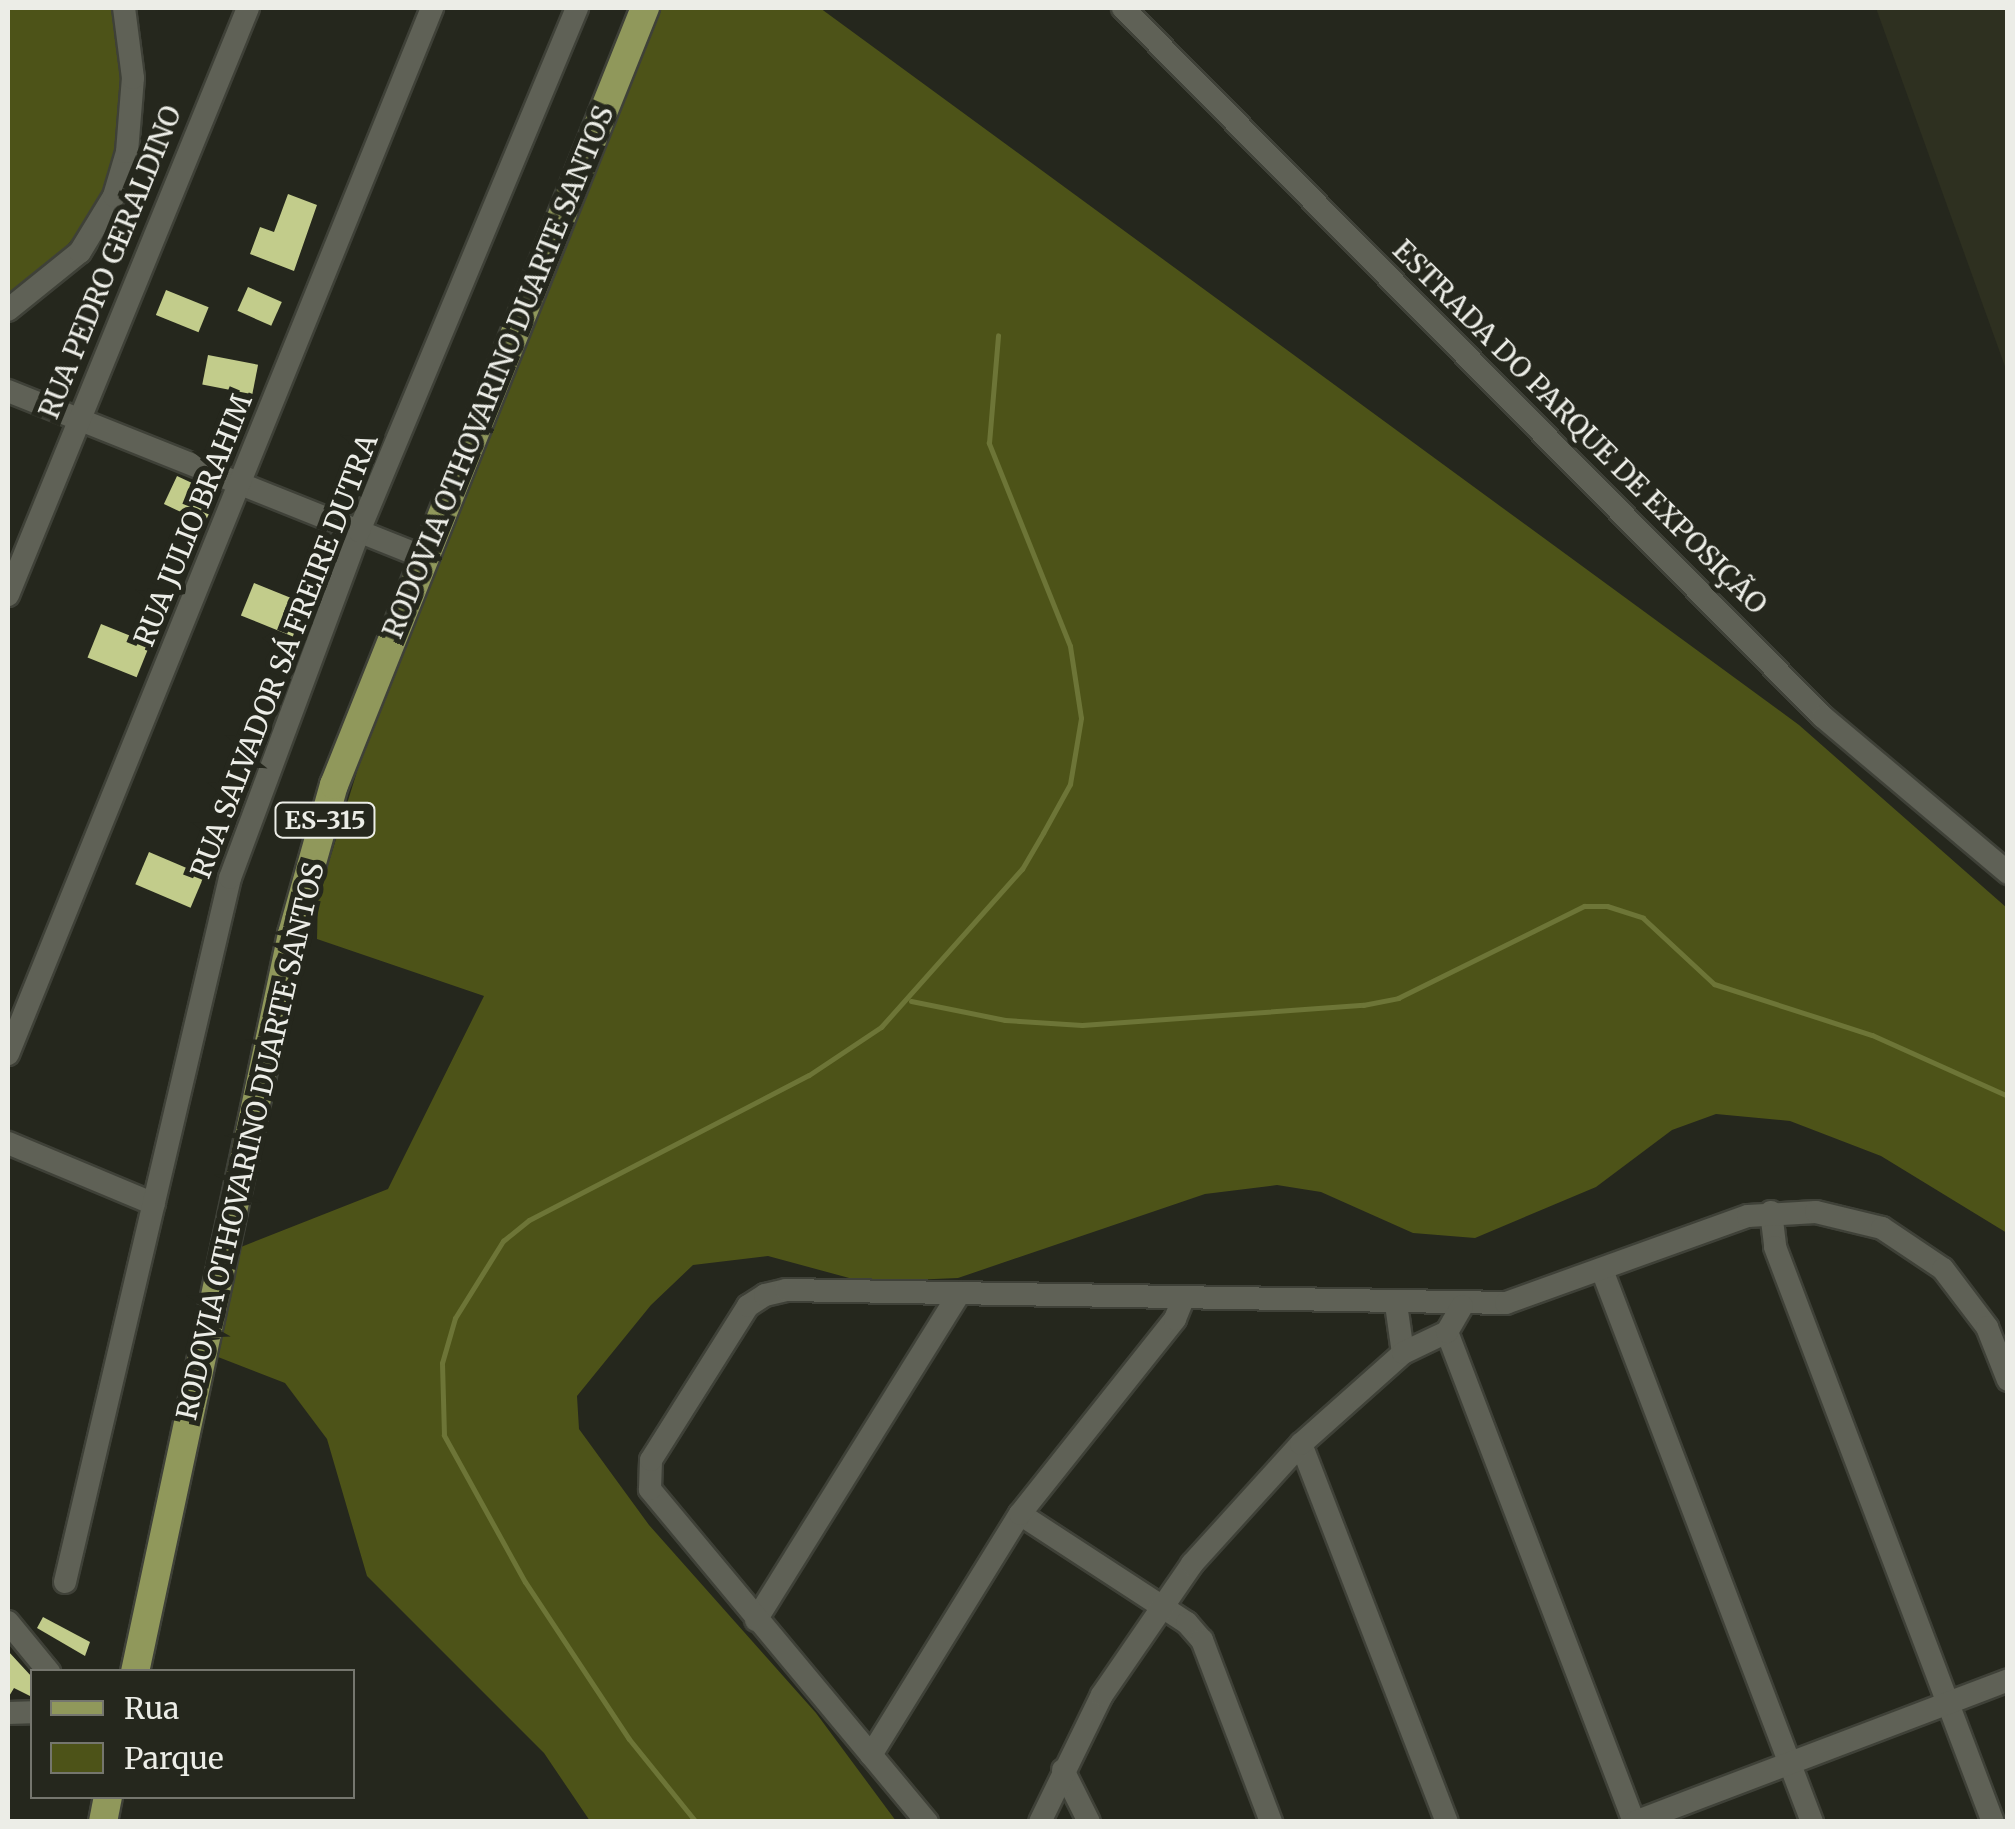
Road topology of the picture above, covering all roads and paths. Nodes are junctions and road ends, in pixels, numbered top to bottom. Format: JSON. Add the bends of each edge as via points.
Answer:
{"nodes":[{"id":1,"x":124,"y":8,"type":"edge"},
{"id":2,"x":248,"y":8,"type":"edge"},
{"id":3,"x":432,"y":8,"type":"edge"},
{"id":4,"x":577,"y":8,"type":"edge"},
{"id":5,"x":645,"y":8,"type":"edge"},
{"id":6,"x":1123,"y":8,"type":"edge"},
{"id":7,"x":8,"y":310,"type":"edge"},
{"id":8,"x":8,"y":391,"type":"edge"},
{"id":9,"x":78,"y":418,"type":"junction"},
{"id":10,"x":240,"y":484,"type":"junction"},
{"id":11,"x":359,"y":531,"type":"junction"},
{"id":12,"x":424,"y":557,"type":"junction"},
{"id":13,"x":8,"y":595,"type":"edge"},
{"id":14,"x":2008,"y":873,"type":"edge"},
{"id":15,"x":8,"y":1054,"type":"edge"},
{"id":16,"x":8,"y":1143,"type":"edge"},
{"id":17,"x":154,"y":1204,"type":"junction"},
{"id":18,"x":1771,"y":1212,"type":"junction"},
{"id":19,"x":1602,"y":1270,"type":"junction"},
{"id":20,"x":959,"y":1294,"type":"junction"},
{"id":21,"x":1183,"y":1299,"type":"junction"},
{"id":22,"x":1396,"y":1304,"type":"junction"},
{"id":23,"x":1462,"y":1306,"type":"junction"},
{"id":24,"x":1447,"y":1332,"type":"junction"},
{"id":25,"x":1403,"y":1353,"type":"junction"},
{"id":26,"x":2008,"y":1380,"type":"edge"},
{"id":27,"x":1301,"y":1444,"type":"junction"},
{"id":28,"x":1020,"y":1514,"type":"junction"},
{"id":29,"x":65,"y":1582,"type":"dead end"},
{"id":30,"x":1159,"y":1607,"type":"junction"},
{"id":31,"x":756,"y":1620,"type":"junction"},
{"id":32,"x":8,"y":1622,"type":"edge"},
{"id":33,"x":47,"y":1669,"type":"edge"},
{"id":34,"x":135,"y":1669,"type":"edge"},
{"id":35,"x":2008,"y":1680,"type":"edge"},
{"id":36,"x":1948,"y":1703,"type":"junction"},
{"id":37,"x":871,"y":1755,"type":"junction"},
{"id":38,"x":1790,"y":1763,"type":"junction"},
{"id":39,"x":1064,"y":1770,"type":"junction"},
{"id":40,"x":926,"y":1822,"type":"edge"},
{"id":41,"x":1040,"y":1822,"type":"edge"},
{"id":42,"x":1089,"y":1822,"type":"edge"},
{"id":43,"x":1271,"y":1822,"type":"edge"},
{"id":44,"x":1447,"y":1822,"type":"edge"},
{"id":45,"x":1634,"y":1822,"type":"edge"},
{"id":46,"x":1812,"y":1822,"type":"edge"},
{"id":47,"x":1993,"y":1822,"type":"edge"}],
"edges":[{"from":1,"to":7,"type":"street","via":[[133,78],[114,196],[80,252]]},
{"from":2,"to":9,"type":"street","name":"RUA PEDRO GERALDINO"},
{"from":3,"to":10,"type":"street","name":"RUA JULIO BRAHIM"},
{"from":4,"to":11,"type":"street","name":"RUA SALVADOR SÁ FREIRE DUTRA"},
{"from":5,"to":12,"type":"main road","name":"RODOVIA OTHOVARINO DUARTE SANTOS","number":"ES-315"},
{"from":6,"to":14,"type":"street","name":"ESTRADA DO PARQUE DE EXPOSIÇÃO","via":[[1823,717]]},
{"from":8,"to":9,"type":"street"},
{"from":9,"to":10,"type":"street"},
{"from":9,"to":13,"type":"street","name":"RUA PEDRO GERALDINO"},
{"from":10,"to":11,"type":"street"},
{"from":10,"to":15,"type":"street","name":"RUA JULIO BRAHIM"},
{"from":11,"to":12,"type":"street"},
{"from":11,"to":17,"type":"street","name":"RUA SALVADOR SÁ FREIRE DUTRA","via":[[230,878]]},
{"from":12,"to":34,"type":"main road","name":"RODOVIA OTHOVARINO DUARTE SANTOS","number":"ES-315","via":[[334,785],[292,934]]},
{"from":16,"to":17,"type":"street"},
{"from":17,"to":29,"type":"street","name":"RUA SALVADOR SÁ FREIRE DUTRA"},
{"from":18,"to":19,"type":"street"},
{"from":18,"to":26,"type":"street","via":[[1861,1220],[1924,1253],[1975,1306]]},
{"from":18,"to":36,"type":"street","via":[[1775,1247]]},
{"from":19,"to":23,"type":"street","via":[[1526,1298]]},
{"from":19,"to":38,"type":"street"},
{"from":20,"to":21,"type":"street"},
{"from":20,"to":31,"type":"street"},
{"from":20,"to":31,"type":"street","via":[[765,1295],[748,1306],[651,1460],[654,1498]]},
{"from":21,"to":22,"type":"street"},
{"from":21,"to":28,"type":"street","via":[[1175,1319]]},
{"from":22,"to":23,"type":"street"},
{"from":22,"to":25,"type":"street"},
{"from":23,"to":24,"type":"street"},
{"from":24,"to":25,"type":"street"},
{"from":24,"to":45,"type":"street"},
{"from":25,"to":27,"type":"street"},
{"from":27,"to":30,"type":"street"},
{"from":27,"to":44,"type":"street"},
{"from":28,"to":30,"type":"street"},
{"from":28,"to":37,"type":"street"},
{"from":30,"to":39,"type":"street"},
{"from":30,"to":43,"type":"street","via":[[1202,1640]]},
{"from":31,"to":37,"type":"street"},
{"from":32,"to":33,"type":"street"},
{"from":35,"to":36,"type":"street"},
{"from":36,"to":38,"type":"street"},
{"from":36,"to":47,"type":"street"},
{"from":37,"to":40,"type":"street"},
{"from":38,"to":45,"type":"street"},
{"from":38,"to":46,"type":"street"},
{"from":39,"to":41,"type":"street"},
{"from":39,"to":42,"type":"street"}]}
